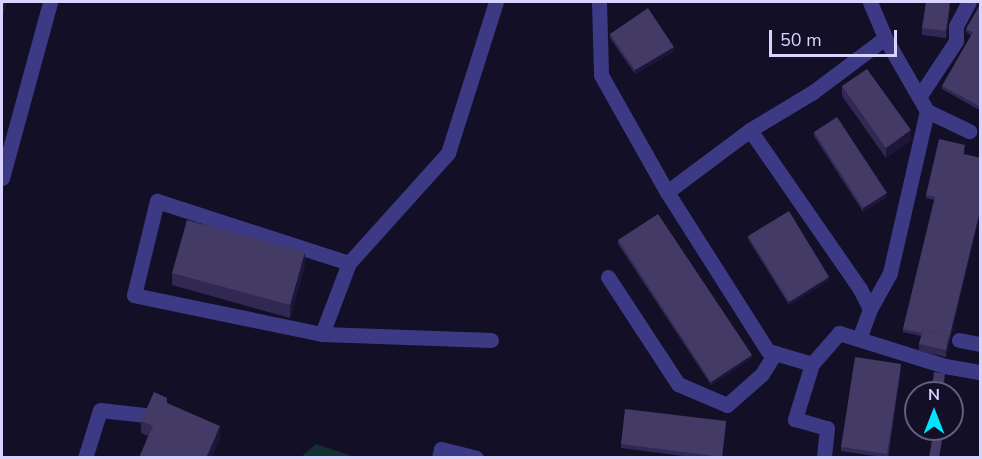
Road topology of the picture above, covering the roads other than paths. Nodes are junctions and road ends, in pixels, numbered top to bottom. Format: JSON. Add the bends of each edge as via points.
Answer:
{"nodes":[{"id":1,"x":50,"y":2,"type":"edge"},
{"id":2,"x":495,"y":2,"type":"edge"},
{"id":3,"x":599,"y":2,"type":"edge"},
{"id":4,"x":870,"y":2,"type":"edge"},
{"id":5,"x":969,"y":2,"type":"edge"},
{"id":6,"x":885,"y":38,"type":"junction"},
{"id":7,"x":919,"y":97,"type":"junction"},
{"id":8,"x":927,"y":111,"type":"junction"},
{"id":9,"x":750,"y":129,"type":"junction"},
{"id":10,"x":969,"y":131,"type":"dead end"},
{"id":11,"x":2,"y":178,"type":"edge"},
{"id":12,"x":667,"y":192,"type":"junction"},
{"id":13,"x":349,"y":263,"type":"junction"},
{"id":14,"x":608,"y":277,"type":"dead end"},
{"id":15,"x":870,"y":309,"type":"junction"},
{"id":16,"x":322,"y":334,"type":"junction"},
{"id":17,"x":859,"y":339,"type":"junction"},
{"id":18,"x":491,"y":340,"type":"dead end"},
{"id":19,"x":958,"y":340,"type":"dead end"},
{"id":20,"x":981,"y":344,"type":"edge"},
{"id":21,"x":775,"y":353,"type":"junction"},
{"id":22,"x":812,"y":364,"type":"junction"},
{"id":23,"x":981,"y":372,"type":"edge"},
{"id":24,"x":171,"y":428,"type":"edge"},
{"id":25,"x":86,"y":458,"type":"edge"},
{"id":26,"x":439,"y":458,"type":"edge"},
{"id":27,"x":476,"y":458,"type":"edge"},
{"id":28,"x":824,"y":458,"type":"edge"}],
"edges":[{"from":1,"to":11,"type":"lane"},
{"from":2,"to":13,"type":"lane","via":[[448,153]]},
{"from":3,"to":12,"type":"lane","via":[[601,75]]},
{"from":4,"to":6,"type":"lane"},
{"from":5,"to":7,"type":"lane","via":[[956,26],[956,41]]},
{"from":6,"to":7,"type":"lane"},
{"from":6,"to":9,"type":"lane","via":[[813,92]]},
{"from":7,"to":8,"type":"lane"},
{"from":8,"to":10,"type":"lane"},
{"from":8,"to":15,"type":"lane","via":[[890,273]]},
{"from":9,"to":12,"type":"lane"},
{"from":9,"to":15,"type":"lane"},
{"from":12,"to":21,"type":"lane","via":[[768,351]]},
{"from":13,"to":16,"type":"lane"},
{"from":13,"to":16,"type":"lane","via":[[157,201],[134,295]]},
{"from":14,"to":21,"type":"lane","via":[[678,384],[727,405],[762,374]]},
{"from":15,"to":17,"type":"lane"},
{"from":16,"to":18,"type":"lane"},
{"from":17,"to":22,"type":"lane","via":[[839,333]]},
{"from":17,"to":23,"type":"lane","via":[[945,366]]},
{"from":19,"to":20,"type":"lane"},
{"from":21,"to":22,"type":"lane"},
{"from":22,"to":28,"type":"lane","via":[[795,419],[827,428]]},
{"from":24,"to":25,"type":"lane","via":[[168,418],[100,410]]},
{"from":26,"to":27,"type":"lane","via":[[441,449]]}]}
